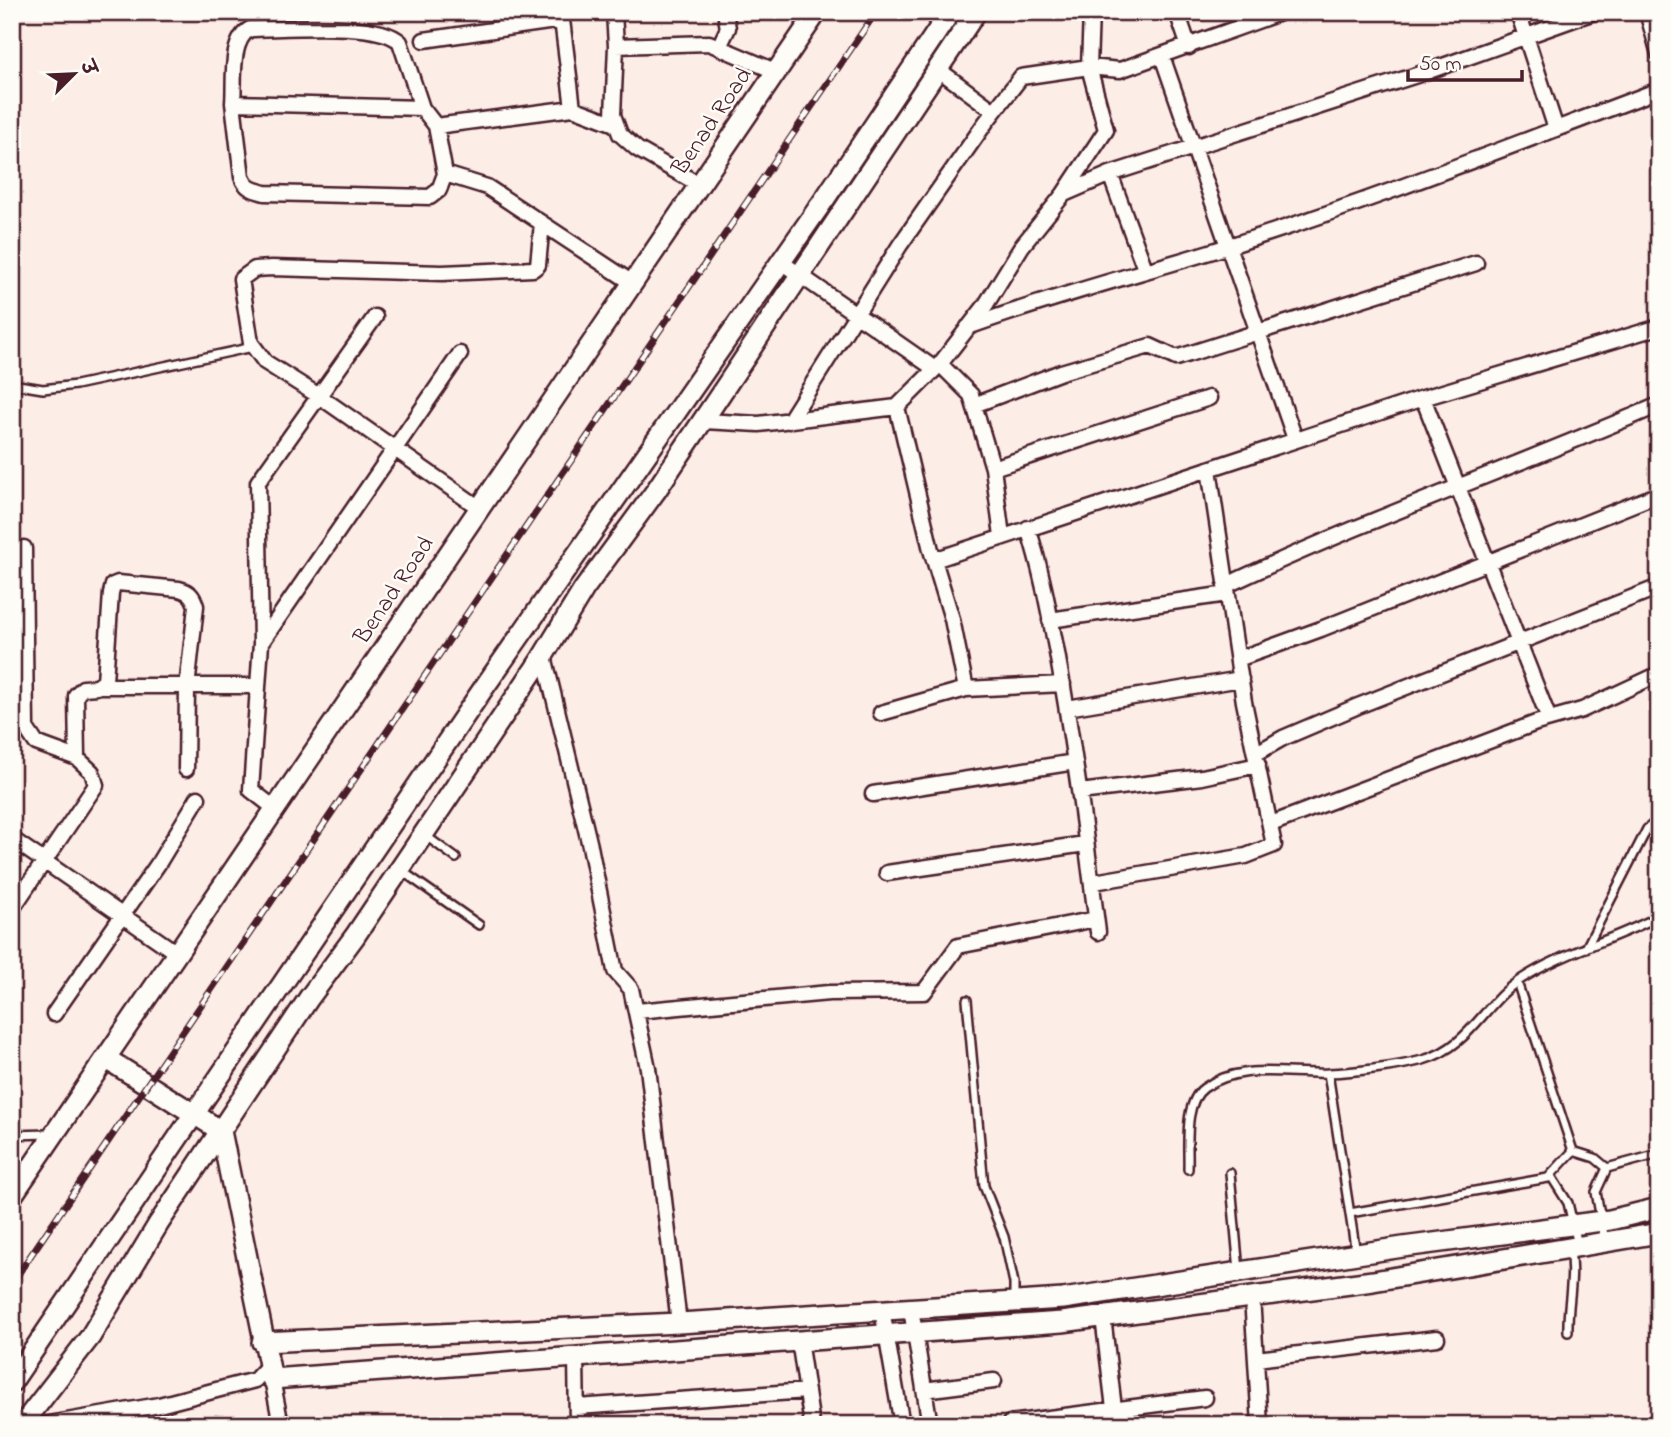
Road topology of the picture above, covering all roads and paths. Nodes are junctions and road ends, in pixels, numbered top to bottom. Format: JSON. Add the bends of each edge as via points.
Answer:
{"nodes":[{"id":1,"x":614,"y":12,"type":"edge"},
{"id":2,"x":725,"y":12,"type":"edge"},
{"id":3,"x":817,"y":12,"type":"edge"},
{"id":4,"x":950,"y":12,"type":"edge"},
{"id":5,"x":976,"y":12,"type":"edge"},
{"id":6,"x":1091,"y":12,"type":"edge"},
{"id":7,"x":1177,"y":12,"type":"edge"},
{"id":8,"x":1518,"y":12,"type":"edge"},
{"id":9,"x":1594,"y":12,"type":"edge"},
{"id":10,"x":1647,"y":12,"type":"edge"},
{"id":11,"x":1274,"y":13,"type":"edge"},
{"id":12,"x":561,"y":16,"type":"edge"},
{"id":13,"x":1525,"y":36,"type":"junction"},
{"id":14,"x":424,"y":40,"type":"dead end"},
{"id":15,"x":616,"y":46,"type":"junction"},
{"id":16,"x":719,"y":47,"type":"junction"},
{"id":17,"x":1189,"y":47,"type":"junction"},
{"id":18,"x":1659,"y":54,"type":"edge"},
{"id":19,"x":1162,"y":56,"type":"junction"},
{"id":20,"x":1088,"y":67,"type":"junction"},
{"id":21,"x":939,"y":70,"type":"junction"},
{"id":22,"x":777,"y":72,"type":"junction"},
{"id":23,"x":1659,"y":90,"type":"edge"},
{"id":24,"x":233,"y":103,"type":"junction"},
{"id":25,"x":573,"y":107,"type":"junction"},
{"id":26,"x":422,"y":108,"type":"junction"},
{"id":27,"x":994,"y":111,"type":"junction"},
{"id":28,"x":615,"y":124,"type":"junction"},
{"id":29,"x":436,"y":127,"type":"junction"},
{"id":30,"x":1556,"y":129,"type":"junction"},
{"id":31,"x":1194,"y":148,"type":"junction"},
{"id":32,"x":445,"y":174,"type":"junction"},
{"id":33,"x":1110,"y":174,"type":"junction"},
{"id":34,"x":700,"y":186,"type":"junction"},
{"id":35,"x":1063,"y":195,"type":"junction"},
{"id":36,"x":542,"y":223,"type":"junction"},
{"id":37,"x":1226,"y":247,"type":"junction"},
{"id":38,"x":781,"y":262,"type":"junction"},
{"id":39,"x":1476,"y":263,"type":"dead end"},
{"id":40,"x":1144,"y":269,"type":"junction"},
{"id":41,"x":799,"y":276,"type":"junction"},
{"id":42,"x":634,"y":284,"type":"junction"},
{"id":43,"x":859,"y":314,"type":"junction"},
{"id":44,"x":374,"y":317,"type":"dead end"},
{"id":45,"x":968,"y":327,"type":"junction"},
{"id":46,"x":1659,"y":327,"type":"edge"},
{"id":47,"x":1257,"y":331,"type":"junction"},
{"id":48,"x":253,"y":347,"type":"junction"},
{"id":49,"x":460,"y":354,"type":"dead end"},
{"id":50,"x":937,"y":366,"type":"junction"},
{"id":51,"x":12,"y":384,"type":"edge"},
{"id":52,"x":319,"y":396,"type":"junction"},
{"id":53,"x":1209,"y":398,"type":"dead end"},
{"id":54,"x":1423,"y":398,"type":"junction"},
{"id":55,"x":974,"y":405,"type":"junction"},
{"id":56,"x":1659,"y":405,"type":"edge"},
{"id":57,"x":897,"y":407,"type":"junction"},
{"id":58,"x":704,"y":421,"type":"junction"},
{"id":59,"x":789,"y":421,"type":"junction"},
{"id":60,"x":1295,"y":439,"type":"junction"},
{"id":61,"x":396,"y":449,"type":"junction"},
{"id":62,"x":993,"y":468,"type":"junction"},
{"id":63,"x":1209,"y":469,"type":"junction"},
{"id":64,"x":1458,"y":486,"type":"junction"},
{"id":65,"x":1659,"y":494,"type":"edge"},
{"id":66,"x":481,"y":509,"type":"junction"},
{"id":67,"x":1028,"y":528,"type":"junction"},
{"id":68,"x":1002,"y":536,"type":"junction"},
{"id":69,"x":24,"y":548,"type":"dead end"},
{"id":70,"x":934,"y":560,"type":"junction"},
{"id":71,"x":1489,"y":563,"type":"junction"},
{"id":72,"x":1659,"y":587,"type":"edge"},
{"id":73,"x":1226,"y":590,"type":"junction"},
{"id":74,"x":1050,"y":620,"type":"junction"},
{"id":75,"x":1519,"y":642,"type":"junction"},
{"id":76,"x":261,"y":643,"type":"junction"},
{"id":77,"x":544,"y":656,"type":"junction"},
{"id":78,"x":1238,"y":659,"type":"junction"},
{"id":79,"x":1659,"y":674,"type":"edge"},
{"id":80,"x":1241,"y":679,"type":"junction"},
{"id":81,"x":1063,"y":684,"type":"junction"},
{"id":82,"x":102,"y":686,"type":"junction"},
{"id":83,"x":257,"y":686,"type":"junction"},
{"id":84,"x":187,"y":688,"type":"junction"},
{"id":85,"x":967,"y":689,"type":"junction"},
{"id":86,"x":1067,"y":708,"type":"junction"},
{"id":87,"x":881,"y":713,"type":"dead end"},
{"id":88,"x":1549,"y":719,"type":"junction"},
{"id":89,"x":77,"y":758,"type":"junction"},
{"id":90,"x":1257,"y":760,"type":"junction"},
{"id":91,"x":1075,"y":762,"type":"junction"},
{"id":92,"x":186,"y":769,"type":"dead end"},
{"id":93,"x":1080,"y":792,"type":"junction"},
{"id":94,"x":873,"y":794,"type":"dead end"},
{"id":95,"x":198,"y":797,"type":"dead end"},
{"id":96,"x":276,"y":810,"type":"junction"},
{"id":97,"x":1271,"y":824,"type":"junction"},
{"id":98,"x":1659,"y":827,"type":"edge"},
{"id":99,"x":422,"y":834,"type":"junction"},
{"id":100,"x":12,"y":839,"type":"edge"},
{"id":101,"x":1085,"y":844,"type":"junction"},
{"id":102,"x":456,"y":858,"type":"dead end"},
{"id":103,"x":46,"y":862,"type":"junction"},
{"id":104,"x":399,"y":869,"type":"junction"},
{"id":105,"x":887,"y":873,"type":"dead end"},
{"id":106,"x":1094,"y":882,"type":"junction"},
{"id":107,"x":12,"y":909,"type":"edge"},
{"id":108,"x":122,"y":915,"type":"junction"},
{"id":109,"x":1659,"y":916,"type":"edge"},
{"id":110,"x":479,"y":925,"type":"dead end"},
{"id":111,"x":1586,"y":949,"type":"junction"},
{"id":112,"x":178,"y":954,"type":"junction"},
{"id":113,"x":1517,"y":982,"type":"junction"},
{"id":114,"x":967,"y":1000,"type":"dead end"},
{"id":115,"x":637,"y":1011,"type":"junction"},
{"id":116,"x":54,"y":1014,"type":"dead end"},
{"id":117,"x":107,"y":1059,"type":"junction"},
{"id":118,"x":1328,"y":1073,"type":"junction"},
{"id":119,"x":194,"y":1114,"type":"junction"},
{"id":120,"x":221,"y":1131,"type":"junction"},
{"id":121,"x":53,"y":1134,"type":"junction"},
{"id":122,"x":12,"y":1135,"type":"edge"},
{"id":123,"x":1573,"y":1151,"type":"junction"},
{"id":124,"x":1659,"y":1154,"type":"edge"},
{"id":125,"x":1606,"y":1168,"type":"junction"},
{"id":126,"x":1188,"y":1169,"type":"dead end"},
{"id":127,"x":1230,"y":1173,"type":"dead end"},
{"id":128,"x":1551,"y":1176,"type":"junction"},
{"id":129,"x":12,"y":1196,"type":"edge"},
{"id":130,"x":1659,"y":1208,"type":"edge"},
{"id":131,"x":1350,"y":1213,"type":"junction"},
{"id":132,"x":1601,"y":1221,"type":"junction"},
{"id":133,"x":1574,"y":1224,"type":"junction"},
{"id":134,"x":1659,"y":1233,"type":"edge"},
{"id":135,"x":1605,"y":1241,"type":"junction"},
{"id":136,"x":1574,"y":1246,"type":"junction"},
{"id":137,"x":1356,"y":1254,"type":"junction"},
{"id":138,"x":1240,"y":1272,"type":"junction"},
{"id":139,"x":1079,"y":1297,"type":"junction"},
{"id":140,"x":1252,"y":1297,"type":"junction"},
{"id":141,"x":1014,"y":1302,"type":"junction"},
{"id":142,"x":911,"y":1309,"type":"junction"},
{"id":143,"x":883,"y":1310,"type":"junction"},
{"id":144,"x":1103,"y":1317,"type":"junction"},
{"id":145,"x":1081,"y":1320,"type":"junction"},
{"id":146,"x":679,"y":1323,"type":"junction"},
{"id":147,"x":914,"y":1332,"type":"junction"},
{"id":148,"x":1568,"y":1332,"type":"dead end"},
{"id":149,"x":886,"y":1334,"type":"junction"},
{"id":150,"x":1437,"y":1338,"type":"dead end"},
{"id":151,"x":799,"y":1340,"type":"junction"},
{"id":152,"x":262,"y":1342,"type":"junction"},
{"id":153,"x":576,"y":1357,"type":"junction"},
{"id":154,"x":1256,"y":1359,"type":"junction"},
{"id":155,"x":270,"y":1373,"type":"junction"},
{"id":156,"x":994,"y":1381,"type":"dead end"},
{"id":157,"x":12,"y":1382,"type":"edge"},
{"id":158,"x":924,"y":1390,"type":"junction"},
{"id":159,"x":807,"y":1391,"type":"junction"},
{"id":160,"x":1205,"y":1398,"type":"dead end"},
{"id":161,"x":577,"y":1406,"type":"junction"},
{"id":162,"x":1115,"y":1417,"type":"edge"},
{"id":163,"x":1010,"y":1423,"type":"edge"},
{"id":164,"x":22,"y":1425,"type":"edge"},
{"id":165,"x":43,"y":1425,"type":"edge"},
{"id":166,"x":281,"y":1425,"type":"edge"},
{"id":167,"x":577,"y":1425,"type":"edge"},
{"id":168,"x":812,"y":1425,"type":"edge"},
{"id":169,"x":902,"y":1425,"type":"edge"},
{"id":170,"x":930,"y":1425,"type":"edge"},
{"id":171,"x":1260,"y":1425,"type":"edge"}],
"edges":[{"from":1,"to":15,"type":"street"},
{"from":2,"to":16,"type":"street","via":[[728,28]]},
{"from":3,"to":22,"type":"street","name":"Benad Road"},
{"from":4,"to":38,"type":"street"},
{"from":5,"to":21,"type":"street"},
{"from":6,"to":20,"type":"street"},
{"from":7,"to":17,"type":"street"},
{"from":8,"to":13,"type":"street"},
{"from":9,"to":13,"type":"street"},
{"from":10,"to":18,"type":"street"},
{"from":11,"to":17,"type":"street"},
{"from":12,"to":14,"type":"street"},
{"from":12,"to":25,"type":"street"},
{"from":13,"to":30,"type":"street"},
{"from":13,"to":31,"type":"street"},
{"from":15,"to":16,"type":"street","via":[[709,43]]},
{"from":15,"to":28,"type":"street"},
{"from":16,"to":22,"type":"street"},
{"from":17,"to":19,"type":"street"},
{"from":19,"to":20,"type":"street","via":[[1120,70]]},
{"from":19,"to":31,"type":"street"},
{"from":20,"to":27,"type":"street","via":[[1021,77]]},
{"from":20,"to":35,"type":"street","via":[[1105,130]]},
{"from":21,"to":27,"type":"street"},
{"from":21,"to":41,"type":"street"},
{"from":22,"to":34,"type":"street","name":"Benad Road"},
{"from":23,"to":30,"type":"street"},
{"from":24,"to":26,"type":"street"},
{"from":24,"to":26,"type":"street","via":[[237,46],[243,33],[250,29],[342,27],[393,36],[400,42]]},
{"from":24,"to":32,"type":"street","via":[[242,177],[251,189],[430,197],[439,190]]},
{"from":25,"to":28,"type":"street"},
{"from":25,"to":29,"type":"street"},
{"from":26,"to":29,"type":"street"},
{"from":27,"to":43,"type":"street","via":[[900,245]]},
{"from":28,"to":34,"type":"street","via":[[625,141]]},
{"from":29,"to":32,"type":"street"},
{"from":30,"to":37,"type":"street"},
{"from":31,"to":33,"type":"street"},
{"from":31,"to":37,"type":"street"},
{"from":32,"to":36,"type":"street","via":[[487,187]]},
{"from":33,"to":35,"type":"street"},
{"from":33,"to":40,"type":"street"},
{"from":34,"to":42,"type":"street","name":"Benad Road"},
{"from":35,"to":45,"type":"street"},
{"from":36,"to":42,"type":"street"},
{"from":36,"to":48,"type":"street","via":[[538,265],[533,269],[442,273],[255,269],[241,279]]},
{"from":37,"to":40,"type":"street"},
{"from":37,"to":47,"type":"street"},
{"from":38,"to":41,"type":"street"},
{"from":38,"to":119,"type":"street"},
{"from":39,"to":47,"type":"street"},
{"from":40,"to":45,"type":"street"},
{"from":41,"to":43,"type":"street"},
{"from":41,"to":58,"type":"street"},
{"from":42,"to":66,"type":"street","name":"Benad Road"},
{"from":43,"to":50,"type":"street"},
{"from":43,"to":59,"type":"street"},
{"from":44,"to":52,"type":"street"},
{"from":45,"to":50,"type":"street"},
{"from":46,"to":54,"type":"street"},
{"from":47,"to":55,"type":"street","via":[[1176,358],[1150,346],[1061,372]]},
{"from":47,"to":60,"type":"street"},
{"from":48,"to":51,"type":"lane","via":[[76,385],[43,389]]},
{"from":48,"to":52,"type":"street","via":[[265,362]]},
{"from":49,"to":61,"type":"street"},
{"from":50,"to":55,"type":"street","via":[[971,395]]},
{"from":50,"to":57,"type":"street"},
{"from":52,"to":61,"type":"street"},
{"from":52,"to":76,"type":"street","via":[[258,482]]},
{"from":53,"to":62,"type":"street"},
{"from":54,"to":60,"type":"street"},
{"from":54,"to":64,"type":"street"},
{"from":55,"to":62,"type":"street"},
{"from":56,"to":64,"type":"street"},
{"from":57,"to":59,"type":"street"},
{"from":57,"to":70,"type":"street"},
{"from":58,"to":59,"type":"street"},
{"from":58,"to":77,"type":"street","via":[[584,589]]},
{"from":60,"to":63,"type":"street"},
{"from":61,"to":66,"type":"street"},
{"from":61,"to":76,"type":"street"},
{"from":62,"to":68,"type":"street"},
{"from":63,"to":67,"type":"street"},
{"from":63,"to":73,"type":"street"},
{"from":64,"to":71,"type":"street"},
{"from":64,"to":73,"type":"street","via":[[1323,539]]},
{"from":65,"to":71,"type":"street"},
{"from":66,"to":96,"type":"street","name":"Benad Road"},
{"from":67,"to":68,"type":"street"},
{"from":67,"to":74,"type":"street"},
{"from":68,"to":70,"type":"street"},
{"from":69,"to":89,"type":"street","via":[[26,728],[36,743]]},
{"from":70,"to":85,"type":"street"},
{"from":71,"to":75,"type":"street"},
{"from":71,"to":78,"type":"street"},
{"from":72,"to":75,"type":"street"},
{"from":73,"to":74,"type":"street"},
{"from":73,"to":78,"type":"street"},
{"from":74,"to":81,"type":"street"},
{"from":75,"to":88,"type":"street"},
{"from":75,"to":90,"type":"street","via":[[1283,738]]},
{"from":76,"to":83,"type":"street"},
{"from":77,"to":99,"type":"street"},
{"from":77,"to":115,"type":"street","via":[[606,915],[615,971],[629,985]]},
{"from":78,"to":80,"type":"street"},
{"from":79,"to":88,"type":"street","via":[[1582,710]]},
{"from":80,"to":86,"type":"street"},
{"from":80,"to":90,"type":"street"},
{"from":81,"to":85,"type":"street"},
{"from":81,"to":86,"type":"street"},
{"from":82,"to":84,"type":"street"},
{"from":82,"to":84,"type":"street","via":[[111,593],[118,583],[179,589],[194,598]]},
{"from":82,"to":89,"type":"street","via":[[83,688],[76,695]]},
{"from":83,"to":84,"type":"street"},
{"from":83,"to":96,"type":"street","via":[[251,790]]},
{"from":84,"to":92,"type":"street"},
{"from":85,"to":87,"type":"street"},
{"from":86,"to":91,"type":"street"},
{"from":88,"to":97,"type":"street"},
{"from":89,"to":103,"type":"street","via":[[92,772],[96,785]]},
{"from":90,"to":93,"type":"street","via":[[1202,777]]},
{"from":90,"to":97,"type":"street"},
{"from":91,"to":93,"type":"street"},
{"from":91,"to":94,"type":"street"},
{"from":93,"to":101,"type":"street"},
{"from":95,"to":108,"type":"street"},
{"from":96,"to":112,"type":"street","name":"Benad Road"},
{"from":97,"to":106,"type":"street","via":[[1274,845],[1246,856]]},
{"from":98,"to":111,"type":"lane","via":[[1653,824],[1647,829]]},
{"from":99,"to":102,"type":"lane"},
{"from":99,"to":104,"type":"street"},
{"from":100,"to":103,"type":"street"},
{"from":101,"to":105,"type":"street"},
{"from":101,"to":106,"type":"street"},
{"from":103,"to":107,"type":"street"},
{"from":103,"to":108,"type":"street"},
{"from":104,"to":110,"type":"lane"},
{"from":104,"to":120,"type":"street"},
{"from":106,"to":115,"type":"street","via":[[1097,926],[958,946],[924,992],[829,993]]},
{"from":108,"to":112,"type":"street"},
{"from":108,"to":116,"type":"street"},
{"from":109,"to":111,"type":"lane"},
{"from":111,"to":113,"type":"lane"},
{"from":112,"to":117,"type":"street","name":"Benad Road"},
{"from":113,"to":118,"type":"lane","via":[[1461,1038],[1424,1060]]},
{"from":113,"to":123,"type":"lane"},
{"from":114,"to":141,"type":"lane","via":[[984,1186],[1004,1237]]},
{"from":115,"to":146,"type":"street"},
{"from":117,"to":119,"type":"street"},
{"from":117,"to":121,"type":"street","name":"Benad Road"},
{"from":118,"to":126,"type":"lane","via":[[1259,1071],[1205,1087],[1195,1097],[1191,1112]]},
{"from":118,"to":131,"type":"lane"},
{"from":119,"to":120,"type":"street"},
{"from":119,"to":157,"type":"street"},
{"from":120,"to":152,"type":"street"},
{"from":120,"to":164,"type":"street","via":[[90,1337]]},
{"from":121,"to":122,"type":"lane"},
{"from":121,"to":129,"type":"street","name":"Benad Road"},
{"from":123,"to":125,"type":"lane","via":[[1595,1158]]},
{"from":123,"to":128,"type":"lane"},
{"from":124,"to":125,"type":"lane"},
{"from":125,"to":132,"type":"lane","via":[[1596,1192]]},
{"from":127,"to":138,"type":"lane"},
{"from":128,"to":131,"type":"lane"},
{"from":128,"to":133,"type":"lane","via":[[1569,1203]]},
{"from":130,"to":132,"type":"street"},
{"from":131,"to":137,"type":"lane"},
{"from":132,"to":133,"type":"street"},
{"from":132,"to":135,"type":"lane"},
{"from":133,"to":136,"type":"lane"},
{"from":133,"to":137,"type":"street"},
{"from":134,"to":135,"type":"street"},
{"from":135,"to":136,"type":"street"},
{"from":136,"to":140,"type":"street"},
{"from":136,"to":148,"type":"lane"},
{"from":137,"to":138,"type":"street"},
{"from":138,"to":139,"type":"street"},
{"from":139,"to":141,"type":"street"},
{"from":139,"to":145,"type":"street"},
{"from":140,"to":144,"type":"street"},
{"from":140,"to":154,"type":"street"},
{"from":141,"to":142,"type":"street"},
{"from":142,"to":143,"type":"street"},
{"from":142,"to":147,"type":"street"},
{"from":143,"to":146,"type":"street"},
{"from":143,"to":149,"type":"street"},
{"from":144,"to":145,"type":"street"},
{"from":144,"to":162,"type":"street"},
{"from":145,"to":147,"type":"street"},
{"from":146,"to":152,"type":"street"},
{"from":147,"to":149,"type":"street"},
{"from":147,"to":158,"type":"street"},
{"from":149,"to":151,"type":"street"},
{"from":149,"to":169,"type":"street"},
{"from":150,"to":154,"type":"street"},
{"from":151,"to":153,"type":"street"},
{"from":151,"to":159,"type":"street"},
{"from":152,"to":155,"type":"street"},
{"from":153,"to":155,"type":"street"},
{"from":153,"to":161,"type":"street"},
{"from":154,"to":171,"type":"street"},
{"from":155,"to":165,"type":"street","via":[[159,1405]]},
{"from":155,"to":166,"type":"street"},
{"from":156,"to":158,"type":"street"},
{"from":158,"to":170,"type":"street"},
{"from":159,"to":161,"type":"street"},
{"from":159,"to":168,"type":"street"},
{"from":160,"to":162,"type":"street"},
{"from":161,"to":167,"type":"street"},
{"from":162,"to":163,"type":"street"}]}
